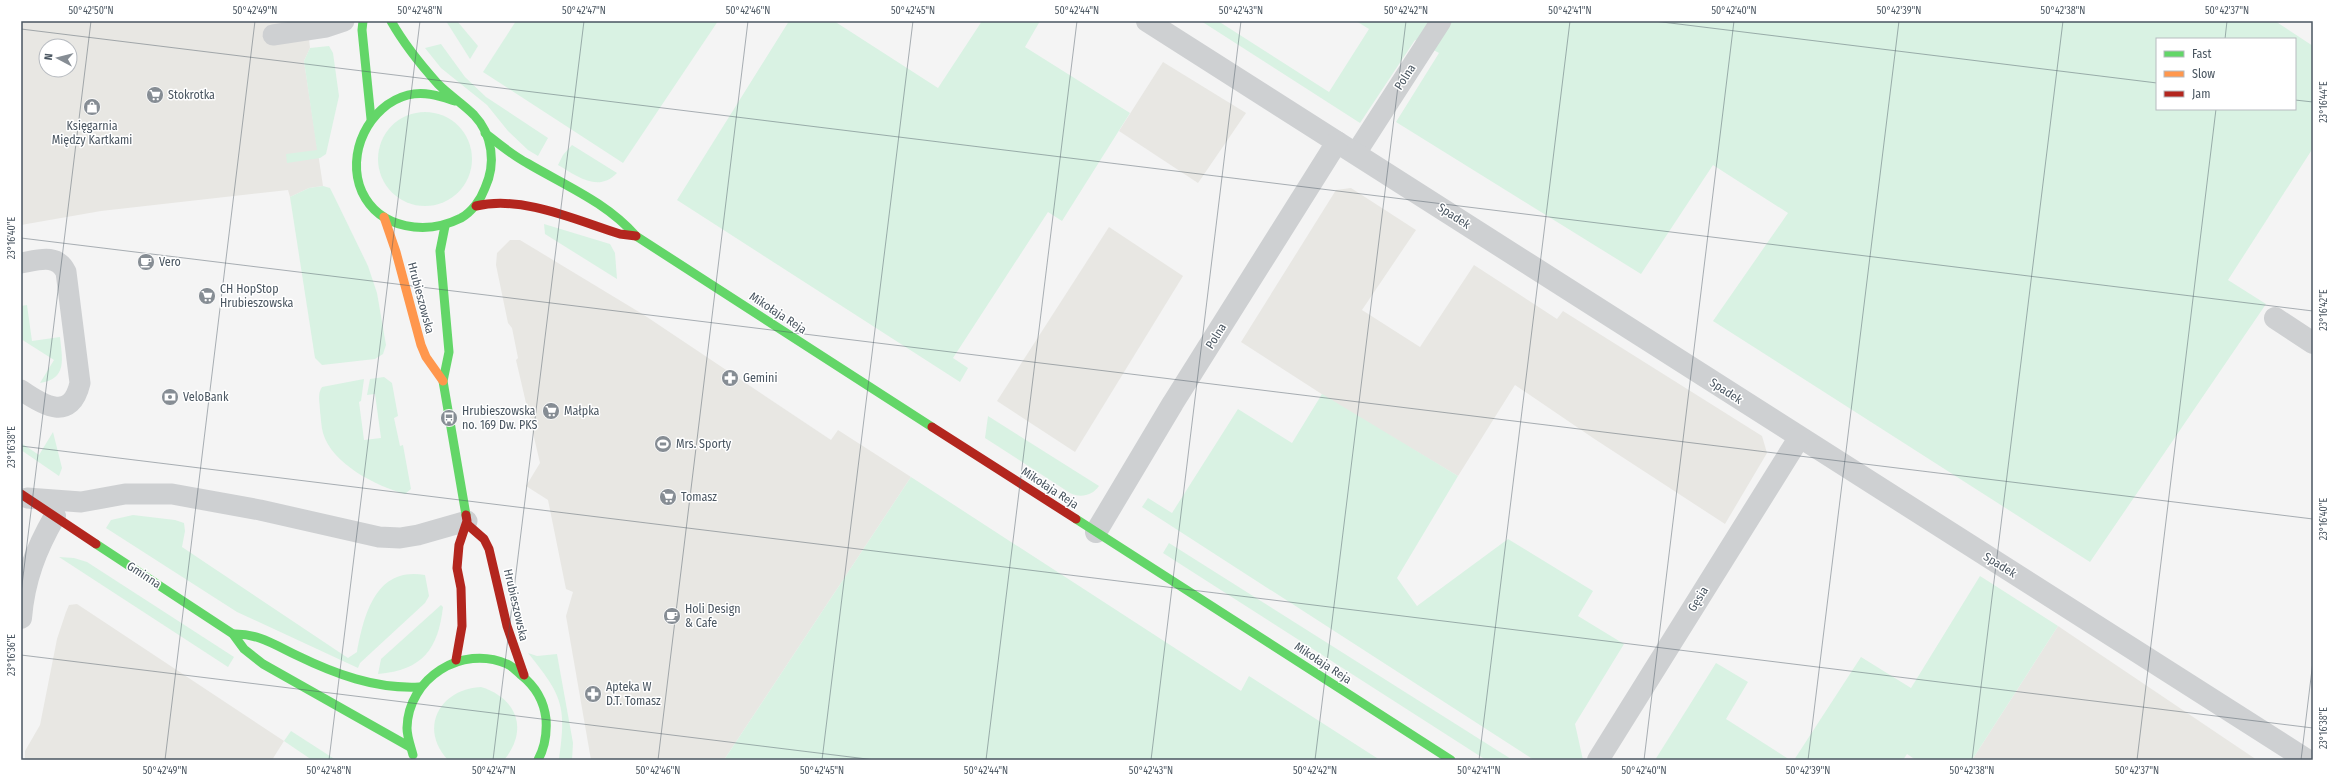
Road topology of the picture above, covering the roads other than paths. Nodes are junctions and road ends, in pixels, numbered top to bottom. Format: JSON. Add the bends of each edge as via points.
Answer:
{"nodes":[{"id":1,"x":344,"y":21,"type":"edge"},
{"id":2,"x":363,"y":21,"type":"edge"},
{"id":3,"x":391,"y":21,"type":"edge"},
{"id":4,"x":1147,"y":21,"type":"edge"},
{"id":5,"x":1441,"y":21,"type":"edge"},
{"id":6,"x":273,"y":35,"type":"dead end"},
{"id":7,"x":455,"y":101,"type":"junction"},
{"id":8,"x":371,"y":119,"type":"junction"},
{"id":9,"x":485,"y":133,"type":"junction"},
{"id":10,"x":1337,"y":142,"type":"junction"},
{"id":11,"x":1356,"y":153,"type":"junction"},
{"id":12,"x":476,"y":206,"type":"junction"},
{"id":13,"x":384,"y":217,"type":"junction"},
{"id":14,"x":445,"y":226,"type":"junction"},
{"id":15,"x":636,"y":236,"type":"junction"},
{"id":16,"x":21,"y":263,"type":"edge"},
{"id":17,"x":2275,"y":318,"type":"dead end"},
{"id":18,"x":2313,"y":343,"type":"edge"},
{"id":19,"x":443,"y":381,"type":"junction"},
{"id":20,"x":21,"y":390,"type":"edge"},
{"id":21,"x":1799,"y":438,"type":"junction"},
{"id":22,"x":24,"y":496,"type":"edge"},
{"id":23,"x":55,"y":516,"type":"junction"},
{"id":24,"x":467,"y":523,"type":"junction"},
{"id":25,"x":1096,"y":532,"type":"junction"},
{"id":26,"x":21,"y":618,"type":"edge"},
{"id":27,"x":233,"y":634,"type":"junction"},
{"id":28,"x":456,"y":660,"type":"junction"},
{"id":29,"x":524,"y":675,"type":"junction"},
{"id":30,"x":419,"y":687,"type":"junction"},
{"id":31,"x":410,"y":747,"type":"junction"},
{"id":32,"x":415,"y":760,"type":"edge"},
{"id":33,"x":538,"y":760,"type":"edge"},
{"id":34,"x":1451,"y":760,"type":"edge"},
{"id":35,"x":1598,"y":760,"type":"edge"},
{"id":36,"x":2307,"y":760,"type":"edge"}],
"edges":[{"from":1,"to":6,"type":"lane","via":[[320,28]]},
{"from":2,"to":8,"type":"street","via":[[362,36]]},
{"from":3,"to":7,"type":"street","via":[[413,55]]},
{"from":4,"to":10,"type":"street","name":"Spadek"},
{"from":5,"to":11,"type":"lane","name":"Polna"},
{"from":7,"to":8,"type":"street","via":[[423,93],[404,97],[385,106]]},
{"from":7,"to":9,"type":"street","via":[[478,120]]},
{"from":8,"to":13,"type":"street","via":[[356,153],[357,171],[361,189]]},
{"from":9,"to":12,"type":"street","via":[[492,157],[491,174],[485,192]]},
{"from":9,"to":15,"type":"street","name":"Mikołaja Reja","via":[[512,154],[610,210],[627,224]]},
{"from":10,"to":11,"type":"street","name":"Spadek"},
{"from":10,"to":25,"type":"street","name":"Polna"},
{"from":11,"to":21,"type":"street","name":"Spadek"},
{"from":12,"to":14,"type":"street","via":[[458,222]]},
{"from":12,"to":15,"type":"street","name":"Mikołaja Reja","via":[[492,202],[513,202],[620,234]]},
{"from":13,"to":14,"type":"street","via":[[401,226],[420,230]]},
{"from":13,"to":19,"type":"street","name":"Hrubieszowska","via":[[421,345]]},
{"from":14,"to":19,"type":"street","name":"Hrubieszowska","via":[[440,251],[449,352]]},
{"from":15,"to":25,"type":"street","name":"Mikołaja Reja"},
{"from":16,"to":20,"type":"lane","via":[[48,258],[56,260],[66,272],[80,383],[74,400],[60,408],[44,404]]},
{"from":17,"to":18,"type":"street"},
{"from":19,"to":24,"type":"street","name":"Hrubieszowska"},
{"from":21,"to":35,"type":"street","name":"Gęsia"},
{"from":21,"to":36,"type":"street","name":"Spadek"},
{"from":22,"to":23,"type":"street","name":"Gminna"},
{"from":22,"to":24,"type":"lane","via":[[81,502],[134,493],[172,494],[379,537],[400,538]]},
{"from":23,"to":26,"type":"street","via":[[37,549],[30,569]]},
{"from":23,"to":27,"type":"street","name":"Gminna"},
{"from":24,"to":28,"type":"street","via":[[459,545],[462,626]]},
{"from":24,"to":29,"type":"street","name":"Hrubieszowska","via":[[484,539],[489,550],[507,626]]},
{"from":25,"to":34,"type":"street","name":"Mikołaja Reja"},
{"from":27,"to":30,"type":"street","via":[[259,637],[372,686]]},
{"from":27,"to":31,"type":"street","name":"Gminna","via":[[242,648],[259,661],[380,727]]},
{"from":28,"to":29,"type":"street","via":[[492,658]]},
{"from":28,"to":30,"type":"street","via":[[442,666]]},
{"from":29,"to":33,"type":"street","via":[[535,688],[543,704],[546,722],[545,740]]},
{"from":30,"to":31,"type":"street","via":[[410,706],[407,726]]},
{"from":31,"to":32,"type":"street"}]}
